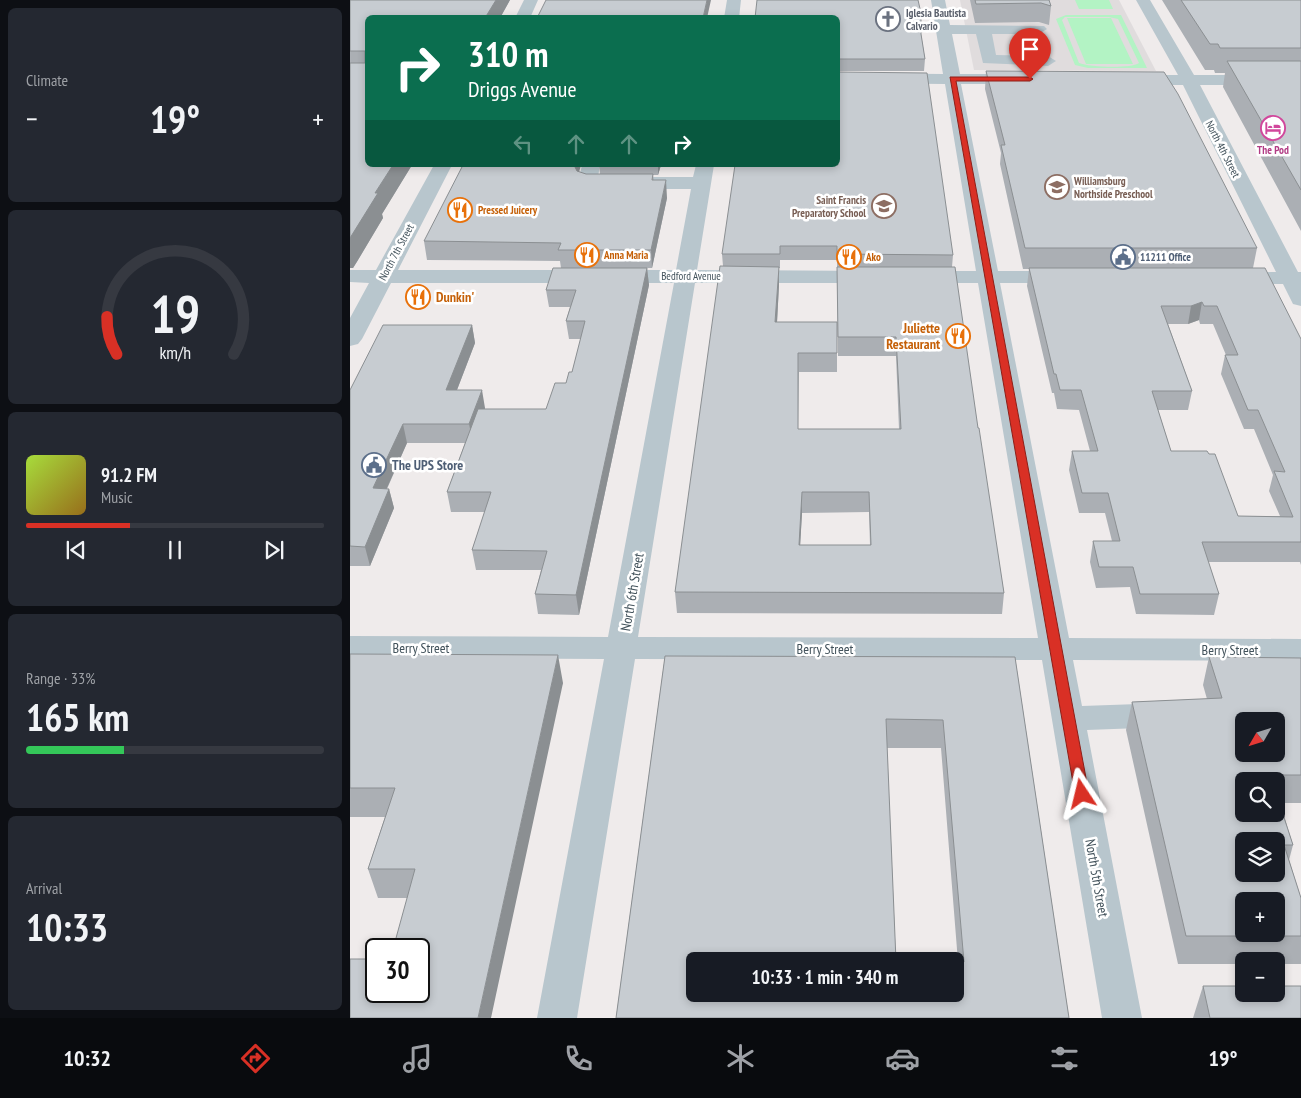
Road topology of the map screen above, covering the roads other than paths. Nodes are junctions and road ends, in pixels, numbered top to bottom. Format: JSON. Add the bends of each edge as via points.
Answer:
{"nodes":[{"id":1,"x":531,"y":0,"type":"edge"},
{"id":2,"x":734,"y":0,"type":"edge"},
{"id":3,"x":938,"y":0,"type":"edge"},
{"id":4,"x":1143,"y":0,"type":"edge"},
{"id":5,"x":524,"y":15,"type":"edge"},
{"id":6,"x":732,"y":15,"type":"edge"},
{"id":7,"x":1039,"y":29,"type":"dead end"},
{"id":8,"x":944,"y":30,"type":"junction"},
{"id":9,"x":984,"y":37,"type":"junction"},
{"id":10,"x":1048,"y":53,"type":"dead end"},
{"id":11,"x":840,"y":78,"type":"edge"},
{"id":12,"x":952,"y":78,"type":"junction"},
{"id":13,"x":1040,"y":79,"type":"edge"},
{"id":14,"x":1116,"y":80,"type":"edge"},
{"id":15,"x":1188,"y":80,"type":"junction"},
{"id":16,"x":1301,"y":80,"type":"edge"},
{"id":17,"x":442,"y":167,"type":"edge"},
{"id":18,"x":591,"y":167,"type":"edge"},
{"id":19,"x":704,"y":174,"type":"edge"},
{"id":20,"x":350,"y":276,"type":"edge"},
{"id":21,"x":384,"y":276,"type":"junction"},
{"id":22,"x":686,"y":276,"type":"junction"},
{"id":23,"x":989,"y":277,"type":"junction"},
{"id":24,"x":1090,"y":277,"type":"edge"},
{"id":25,"x":1208,"y":278,"type":"edge"},
{"id":26,"x":1295,"y":278,"type":"edge"},
{"id":27,"x":1301,"y":299,"type":"edge"},
{"id":28,"x":350,"y":339,"type":"edge"},
{"id":29,"x":350,"y":648,"type":"edge"},
{"id":30,"x":622,"y":648,"type":"junction"},
{"id":31,"x":1056,"y":649,"type":"junction"},
{"id":32,"x":1301,"y":650,"type":"edge"},
{"id":33,"x":1184,"y":714,"type":"edge"},
{"id":34,"x":1068,"y":719,"type":"junction"},
{"id":35,"x":557,"y":1018,"type":"edge"},
{"id":36,"x":1122,"y":1018,"type":"edge"}],
"edges":[{"from":1,"to":5,"type":"street"},
{"from":2,"to":6,"type":"street"},
{"from":3,"to":8,"type":"street","name":"North 5th Street"},
{"from":4,"to":15,"type":"street","name":"North 4th Street"},
{"from":7,"to":9,"type":"street"},
{"from":8,"to":9,"type":"street"},
{"from":8,"to":12,"type":"street","name":"North 5th Street"},
{"from":9,"to":10,"type":"street","via":[[987,58],[994,62]]},
{"from":11,"to":12,"type":"street"},
{"from":12,"to":13,"type":"street"},
{"from":12,"to":23,"type":"street","name":"North 5th Street"},
{"from":14,"to":15,"type":"street"},
{"from":15,"to":16,"type":"street"},
{"from":15,"to":26,"type":"street","name":"North 4th Street"},
{"from":17,"to":21,"type":"street","name":"North 7th Street"},
{"from":18,"to":19,"type":"street","via":[[588,182]]},
{"from":19,"to":22,"type":"street","name":"North 6th Street"},
{"from":20,"to":21,"type":"street","name":"Bedford Avenue"},
{"from":21,"to":22,"type":"street","name":"Bedford Avenue"},
{"from":21,"to":28,"type":"street","name":"North 7th Street"},
{"from":22,"to":23,"type":"street","name":"Bedford Avenue"},
{"from":22,"to":30,"type":"street","name":"North 6th Street"},
{"from":23,"to":24,"type":"street","name":"Bedford Avenue"},
{"from":23,"to":31,"type":"street","name":"North 5th Street"},
{"from":25,"to":26,"type":"street"},
{"from":26,"to":27,"type":"street","name":"North 4th Street"},
{"from":29,"to":30,"type":"street","name":"Berry Street"},
{"from":30,"to":31,"type":"street","name":"Berry Street"},
{"from":30,"to":35,"type":"street","name":"North 6th Street"},
{"from":31,"to":32,"type":"street","name":"Berry Street"},
{"from":31,"to":34,"type":"street","name":"North 5th Street"},
{"from":33,"to":34,"type":"street"},
{"from":34,"to":36,"type":"street","name":"North 5th Street"}]}
